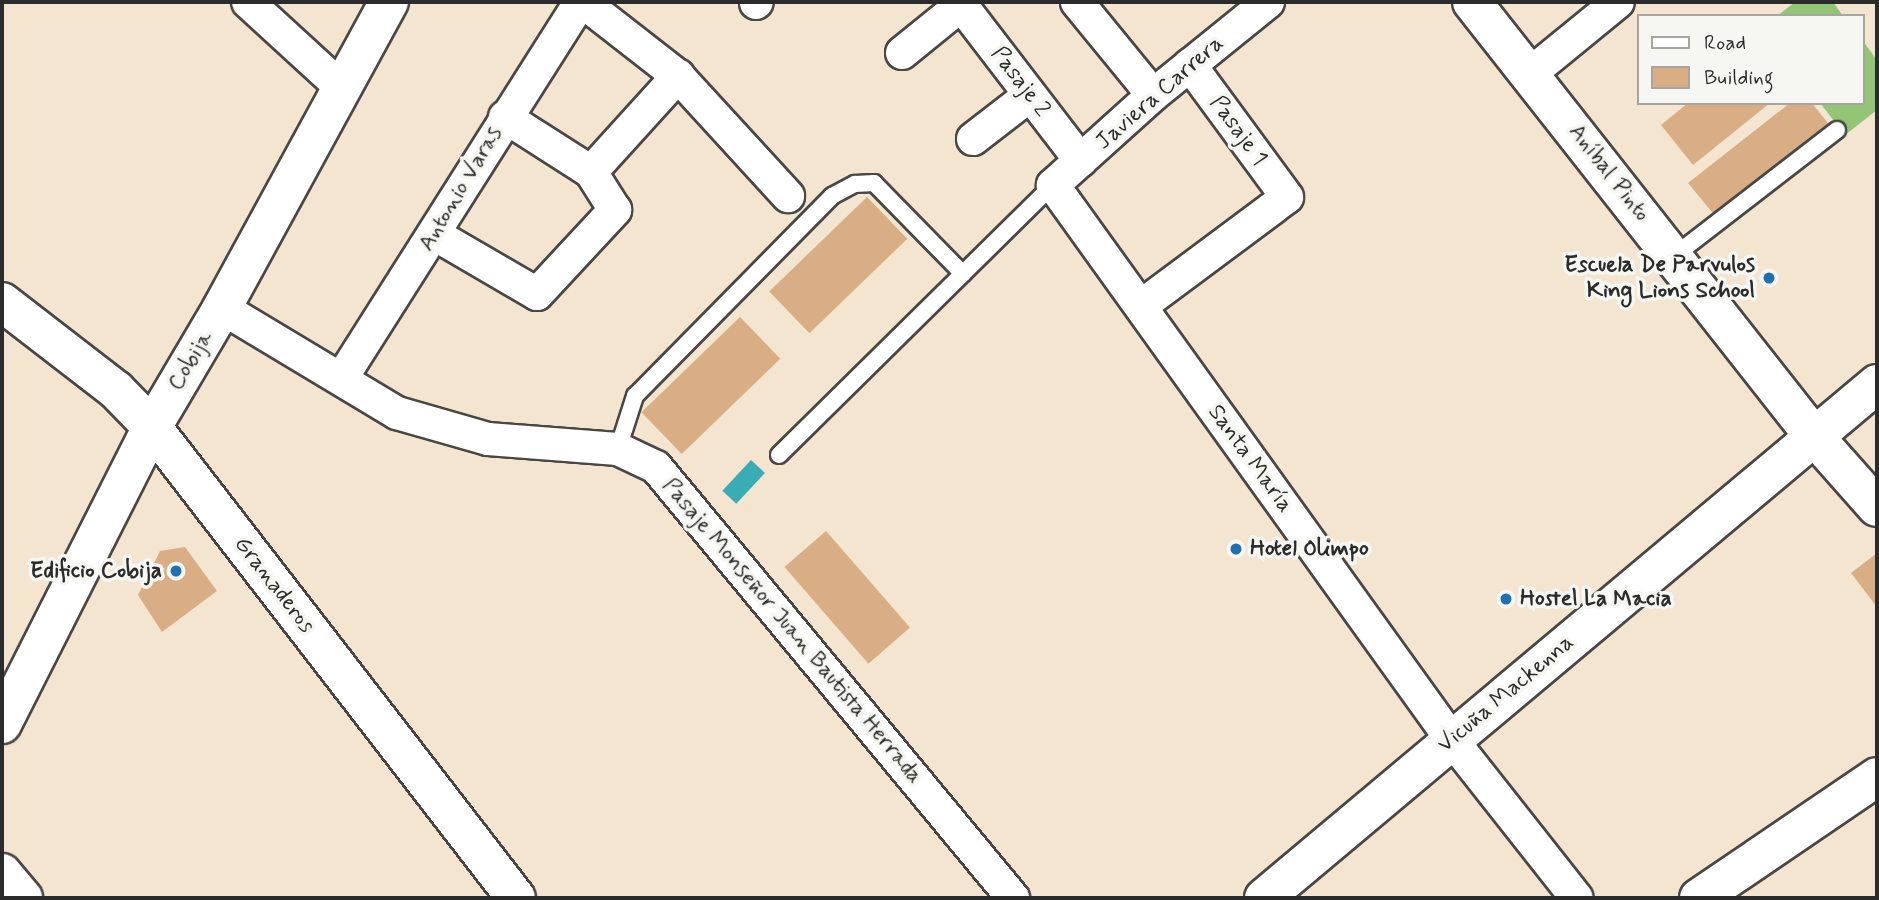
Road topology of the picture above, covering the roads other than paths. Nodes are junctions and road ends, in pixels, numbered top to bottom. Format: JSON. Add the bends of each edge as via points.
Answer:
{"nodes":[{"id":1,"x":248,"y":2,"type":"edge"},
{"id":2,"x":389,"y":2,"type":"edge"},
{"id":3,"x":581,"y":2,"type":"edge"},
{"id":4,"x":1077,"y":2,"type":"edge"},
{"id":5,"x":1268,"y":2,"type":"edge"},
{"id":6,"x":1472,"y":2,"type":"edge"},
{"id":7,"x":1618,"y":2,"type":"edge"},
{"id":8,"x":960,"y":3,"type":"edge"},
{"id":9,"x":902,"y":53,"type":"dead end"},
{"id":10,"x":1190,"y":65,"type":"junction"},
{"id":11,"x":1531,"y":73,"type":"junction"},
{"id":12,"x":678,"y":76,"type":"junction"},
{"id":13,"x":343,"y":89,"type":"junction"},
{"id":14,"x":1153,"y":94,"type":"junction"},
{"id":15,"x":1030,"y":95,"type":"junction"},
{"id":16,"x":505,"y":117,"type":"junction"},
{"id":17,"x":1837,"y":130,"type":"dead end"},
{"id":18,"x":973,"y":139,"type":"dead end"},
{"id":19,"x":1081,"y":162,"type":"junction"},
{"id":20,"x":591,"y":172,"type":"junction"},
{"id":21,"x":1053,"y":185,"type":"junction"},
{"id":22,"x":788,"y":196,"type":"dead end"},
{"id":23,"x":434,"y":234,"type":"junction"},
{"id":24,"x":1674,"y":256,"type":"junction"},
{"id":25,"x":963,"y":274,"type":"junction"},
{"id":26,"x":2,"y":302,"type":"edge"},
{"id":27,"x":1141,"y":306,"type":"junction"},
{"id":28,"x":222,"y":309,"type":"junction"},
{"id":29,"x":343,"y":376,"type":"junction"},
{"id":30,"x":1877,"y":384,"type":"edge"},
{"id":31,"x":152,"y":428,"type":"junction"},
{"id":32,"x":1813,"y":435,"type":"junction"},
{"id":33,"x":618,"y":449,"type":"junction"},
{"id":34,"x":779,"y":455,"type":"dead end"},
{"id":35,"x":1877,"y":507,"type":"edge"},
{"id":36,"x":19,"y":664,"type":"edge"},
{"id":37,"x":2,"y":724,"type":"edge"},
{"id":38,"x":1452,"y":740,"type":"junction"},
{"id":39,"x":1877,"y":777,"type":"edge"},
{"id":40,"x":2,"y":873,"type":"edge"},
{"id":41,"x":23,"y":898,"type":"edge"},
{"id":42,"x":516,"y":898,"type":"edge"},
{"id":43,"x":1013,"y":898,"type":"edge"},
{"id":44,"x":1265,"y":898,"type":"edge"},
{"id":45,"x":1577,"y":898,"type":"edge"},
{"id":46,"x":1699,"y":898,"type":"edge"}],
"edges":[{"from":1,"to":13,"type":"street"},
{"from":2,"to":13,"type":"main road","name":"Cobija"},
{"from":3,"to":12,"type":"street","name":"Antonio Varas"},
{"from":3,"to":16,"type":"street","name":"Antonio Varas"},
{"from":4,"to":14,"type":"street"},
{"from":5,"to":10,"type":"street","name":"Javiera Carrera"},
{"from":6,"to":11,"type":"main road","name":"Aníbal Pinto"},
{"from":7,"to":11,"type":"street"},
{"from":8,"to":9,"type":"street"},
{"from":8,"to":15,"type":"street","name":"Pasaje 2"},
{"from":10,"to":14,"type":"street","name":"Javiera Carrera"},
{"from":10,"to":27,"type":"street","name":"Pasaje 1","via":[[1287,197]]},
{"from":11,"to":24,"type":"main road","name":"Aníbal Pinto"},
{"from":12,"to":20,"type":"street"},
{"from":12,"to":22,"type":"street","name":"Antonio Varas"},
{"from":13,"to":28,"type":"main road","name":"Cobija"},
{"from":14,"to":19,"type":"street","name":"Javiera Carrera"},
{"from":15,"to":18,"type":"street"},
{"from":15,"to":19,"type":"street","name":"Pasaje 2"},
{"from":16,"to":20,"type":"street"},
{"from":16,"to":23,"type":"street","name":"Antonio Varas"},
{"from":17,"to":24,"type":"lane"},
{"from":19,"to":21,"type":"street","name":"Javiera Carrera"},
{"from":20,"to":23,"type":"street","via":[[615,211],[537,295]]},
{"from":21,"to":25,"type":"lane"},
{"from":21,"to":27,"type":"street","name":"Santa María"},
{"from":23,"to":29,"type":"street","name":"Antonio Varas"},
{"from":24,"to":32,"type":"main road","name":"Aníbal Pinto"},
{"from":25,"to":33,"type":"lane","via":[[874,183],[855,184],[832,197],[635,396]]},
{"from":25,"to":34,"type":"lane"},
{"from":26,"to":31,"type":"main road","name":"Granaderos","via":[[116,390]]},
{"from":27,"to":38,"type":"street","name":"Santa María"},
{"from":28,"to":29,"type":"street","name":"Pasaje Monseñor Juan Bautista Herrada"},
{"from":28,"to":31,"type":"main road","name":"Cobija"},
{"from":29,"to":33,"type":"street","name":"Pasaje Monseñor Juan Bautista Herrada","via":[[397,413],[488,439]]},
{"from":30,"to":32,"type":"main road","name":"Vicuña Mackenna"},
{"from":31,"to":36,"type":"main road","name":"Cobija"},
{"from":31,"to":42,"type":"main road","name":"Granaderos"},
{"from":32,"to":35,"type":"main road","name":"Aníbal Pinto"},
{"from":32,"to":38,"type":"main road","name":"Vicuña Mackenna"},
{"from":33,"to":43,"type":"street","name":"Pasaje Monseñor Juan Bautista Herrada","via":[[656,467]]},
{"from":36,"to":37,"type":"main road","name":"Cobija"},
{"from":38,"to":44,"type":"main road","name":"Vicuña Mackenna"},
{"from":38,"to":45,"type":"street","name":"Santa María"},
{"from":39,"to":46,"type":"main road"},
{"from":40,"to":41,"type":"main road"}]}
